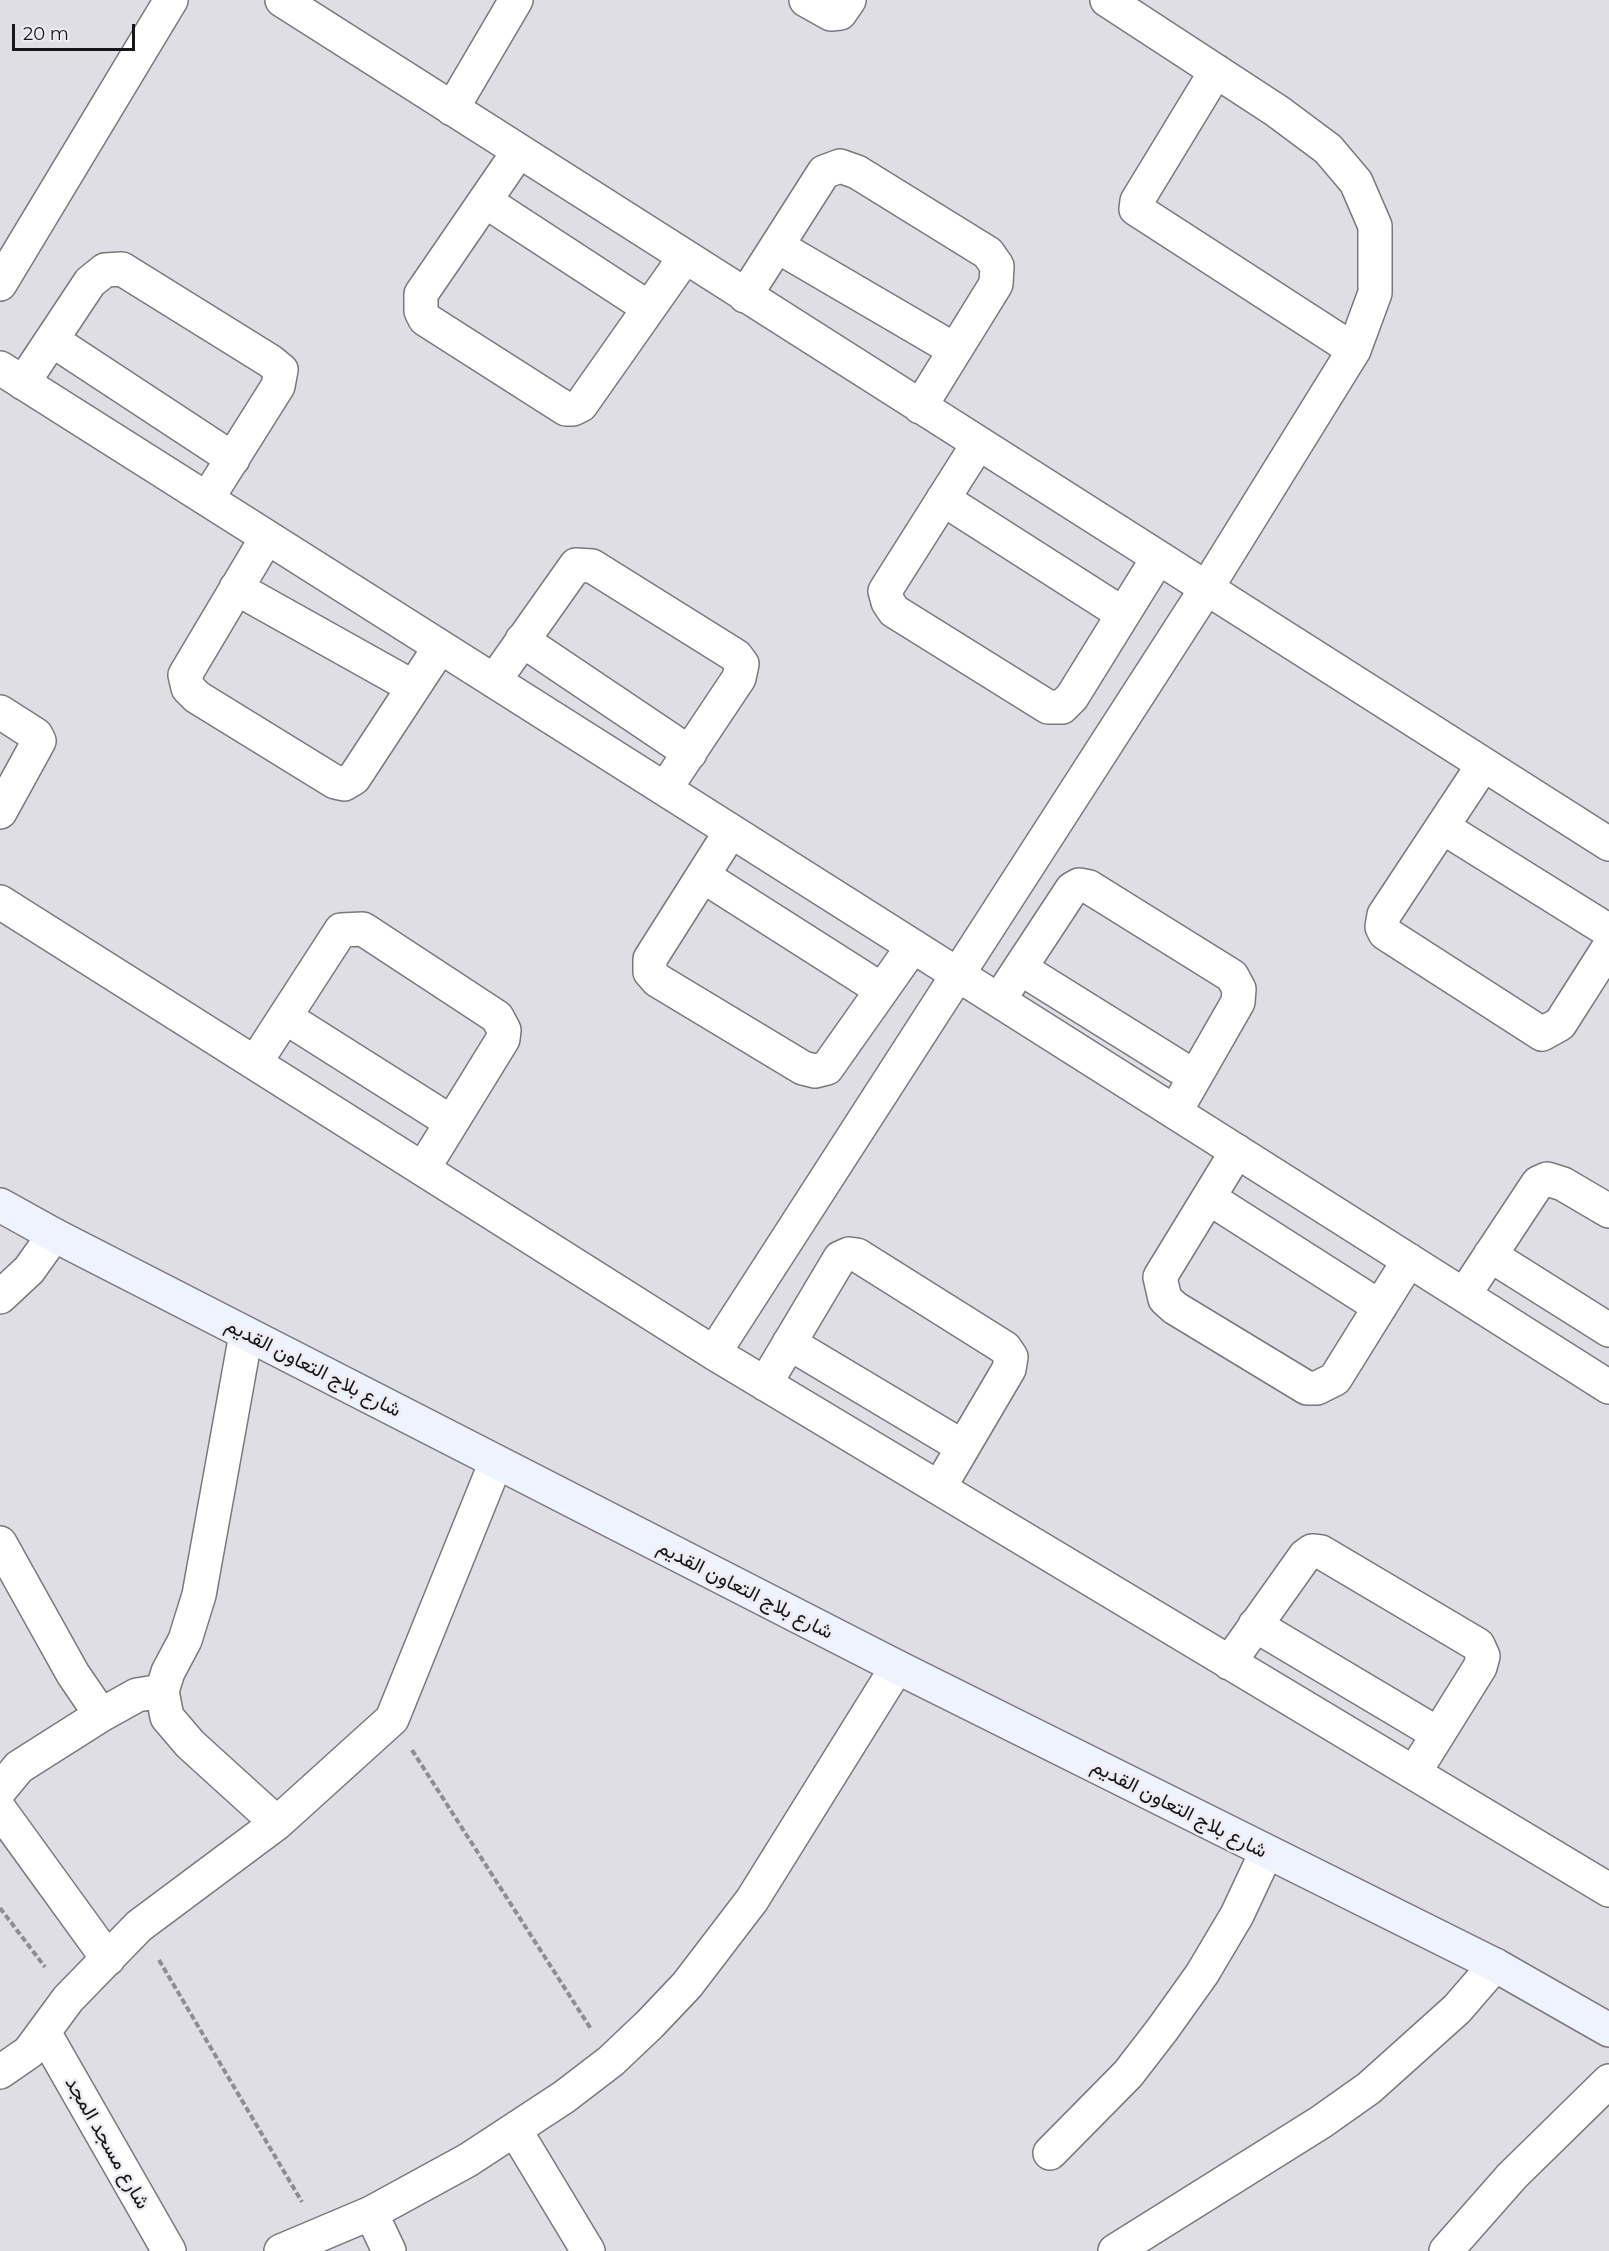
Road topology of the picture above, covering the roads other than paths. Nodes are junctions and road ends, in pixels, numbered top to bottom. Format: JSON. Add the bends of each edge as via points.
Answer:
{"nodes":[{"id":1,"x":171,"y":0,"type":"edge"},
{"id":2,"x":282,"y":0,"type":"edge"},
{"id":3,"x":516,"y":0,"type":"edge"},
{"id":4,"x":806,"y":0,"type":"edge"},
{"id":5,"x":849,"y":0,"type":"edge"},
{"id":6,"x":1107,"y":0,"type":"edge"},
{"id":7,"x":1216,"y":71,"type":"junction"},
{"id":8,"x":452,"y":109,"type":"junction"},
{"id":9,"x":519,"y":151,"type":"junction"},
{"id":10,"x":485,"y":201,"type":"junction"},
{"id":11,"x":777,"y":246,"type":"junction"},
{"id":12,"x":685,"y":257,"type":"junction"},
{"id":13,"x":0,"y":284,"type":"edge"},
{"id":14,"x":745,"y":296,"type":"junction"},
{"id":15,"x":649,"y":308,"type":"junction"},
{"id":16,"x":52,"y":340,"type":"junction"},
{"id":17,"x":955,"y":350,"type":"junction"},
{"id":18,"x":1354,"y":350,"type":"junction"},
{"id":19,"x":11,"y":376,"type":"edge"},
{"id":20,"x":920,"y":407,"type":"junction"},
{"id":21,"x":978,"y":444,"type":"junction"},
{"id":22,"x":233,"y":459,"type":"junction"},
{"id":23,"x":207,"y":499,"type":"junction"},
{"id":24,"x":944,"y":499,"type":"junction"},
{"id":25,"x":267,"y":537,"type":"junction"},
{"id":26,"x":1158,"y":558,"type":"junction"},
{"id":27,"x":236,"y":588,"type":"junction"},
{"id":28,"x":1206,"y":589,"type":"junction"},
{"id":29,"x":1123,"y":614,"type":"junction"},
{"id":30,"x":522,"y":640,"type":"junction"},
{"id":31,"x":440,"y":647,"type":"junction"},
{"id":32,"x":494,"y":681,"type":"junction"},
{"id":33,"x":413,"y":687,"type":"junction"},
{"id":34,"x":0,"y":712,"type":"edge"},
{"id":35,"x":690,"y":753,"type":"junction"},
{"id":36,"x":1483,"y":765,"type":"junction"},
{"id":37,"x":665,"y":789,"type":"junction"},
{"id":38,"x":0,"y":812,"type":"edge"},
{"id":39,"x":1444,"y":828,"type":"junction"},
{"id":40,"x":731,"y":831,"type":"junction"},
{"id":41,"x":1609,"y":844,"type":"edge"},
{"id":42,"x":703,"y":876,"type":"junction"},
{"id":43,"x":0,"y":903,"type":"edge"},
{"id":44,"x":1609,"y":931,"type":"edge"},
{"id":45,"x":913,"y":946,"type":"junction"},
{"id":46,"x":1609,"y":947,"type":"edge"},
{"id":47,"x":1020,"y":968,"type":"junction"},
{"id":48,"x":957,"y":974,"type":"junction"},
{"id":49,"x":882,"y":990,"type":"junction"},
{"id":50,"x":999,"y":1000,"type":"junction"},
{"id":51,"x":285,"y":1017,"type":"junction"},
{"id":52,"x":255,"y":1064,"type":"junction"},
{"id":53,"x":1195,"y":1077,"type":"junction"},
{"id":54,"x":1175,"y":1112,"type":"junction"},
{"id":55,"x":451,"y":1122,"type":"junction"},
{"id":56,"x":1237,"y":1151,"type":"junction"},
{"id":57,"x":423,"y":1169,"type":"junction"},
{"id":58,"x":1209,"y":1198,"type":"junction"},
{"id":59,"x":0,"y":1205,"type":"edge"},
{"id":60,"x":1609,"y":1211,"type":"edge"},
{"id":61,"x":54,"y":1236,"type":"junction"},
{"id":62,"x":1490,"y":1255,"type":"junction"},
{"id":63,"x":1409,"y":1260,"type":"junction"},
{"id":64,"x":1464,"y":1295,"type":"junction"},
{"id":65,"x":0,"y":1297,"type":"edge"},
{"id":66,"x":1380,"y":1307,"type":"junction"},
{"id":67,"x":1609,"y":1330,"type":"edge"},
{"id":68,"x":246,"y":1334,"type":"junction"},
{"id":69,"x":789,"y":1343,"type":"junction"},
{"id":70,"x":714,"y":1353,"type":"junction"},
{"id":71,"x":765,"y":1384,"type":"junction"},
{"id":72,"x":1609,"y":1387,"type":"edge"},
{"id":73,"x":963,"y":1447,"type":"junction"},
{"id":74,"x":496,"y":1462,"type":"junction"},
{"id":75,"x":939,"y":1488,"type":"junction"},
{"id":76,"x":0,"y":1543,"type":"edge"},
{"id":77,"x":1256,"y":1625,"type":"junction"},
{"id":78,"x":1229,"y":1663,"type":"junction"},
{"id":79,"x":897,"y":1667,"type":"junction"},
{"id":80,"x":162,"y":1691,"type":"junction"},
{"id":81,"x":100,"y":1715,"type":"junction"},
{"id":82,"x":1438,"y":1734,"type":"junction"},
{"id":83,"x":1414,"y":1773,"type":"junction"},
{"id":84,"x":0,"y":1790,"type":"edge"},
{"id":85,"x":0,"y":1810,"type":"edge"},
{"id":86,"x":277,"y":1823,"type":"junction"},
{"id":87,"x":1266,"y":1853,"type":"junction"},
{"id":88,"x":1609,"y":1890,"type":"edge"},
{"id":89,"x":108,"y":1959,"type":"junction"},
{"id":90,"x":1495,"y":1965,"type":"junction"},
{"id":91,"x":1609,"y":2030,"type":"edge"},
{"id":92,"x":45,"y":2034,"type":"junction"},
{"id":93,"x":0,"y":2072,"type":"edge"},
{"id":94,"x":1609,"y":2081,"type":"edge"},
{"id":95,"x":515,"y":2130,"type":"junction"},
{"id":96,"x":1050,"y":2153,"type":"dead end"},
{"id":97,"x":371,"y":2213,"type":"junction"},
{"id":98,"x":169,"y":2251,"type":"edge"},
{"id":99,"x":281,"y":2251,"type":"edge"},
{"id":100,"x":389,"y":2251,"type":"edge"},
{"id":101,"x":588,"y":2251,"type":"edge"},
{"id":102,"x":1115,"y":2251,"type":"edge"},
{"id":103,"x":1446,"y":2251,"type":"edge"}],
"edges":[{"from":1,"to":13,"type":"street"},
{"from":2,"to":8,"type":"street"},
{"from":3,"to":8,"type":"street"},
{"from":4,"to":5,"type":"street","via":[[831,14],[840,13]]},
{"from":6,"to":7,"type":"street"},
{"from":7,"to":18,"type":"street","via":[[1328,149],[1356,182],[1375,226],[1375,293]]},
{"from":7,"to":18,"type":"street","via":[[1137,201],[1136,209]]},
{"from":8,"to":9,"type":"street"},
{"from":9,"to":10,"type":"street"},
{"from":9,"to":12,"type":"street"},
{"from":10,"to":15,"type":"street"},
{"from":10,"to":15,"type":"street","via":[[422,294],[425,319],[566,410],[573,410],[581,405]]},
{"from":11,"to":14,"type":"street"},
{"from":11,"to":17,"type":"street"},
{"from":11,"to":17,"type":"street","via":[[824,172],[840,166],[857,172],[988,253],[998,266],[996,284]]},
{"from":12,"to":14,"type":"street"},
{"from":12,"to":15,"type":"street"},
{"from":14,"to":20,"type":"street"},
{"from":16,"to":19,"type":"street"},
{"from":16,"to":22,"type":"street"},
{"from":16,"to":22,"type":"street","via":[[90,282],[105,270],[122,269],[270,361],[281,370],[278,386]]},
{"from":17,"to":20,"type":"street"},
{"from":18,"to":28,"type":"street"},
{"from":19,"to":23,"type":"street"},
{"from":20,"to":21,"type":"street"},
{"from":21,"to":24,"type":"street"},
{"from":21,"to":26,"type":"street"},
{"from":22,"to":23,"type":"street"},
{"from":23,"to":25,"type":"street"},
{"from":24,"to":29,"type":"street"},
{"from":24,"to":29,"type":"street","via":[[885,591],[894,611],[1048,707],[1062,707],[1072,697]]},
{"from":25,"to":27,"type":"street"},
{"from":25,"to":31,"type":"street"},
{"from":26,"to":28,"type":"street"},
{"from":26,"to":29,"type":"street"},
{"from":27,"to":33,"type":"street"},
{"from":27,"to":33,"type":"street","via":[[185,675],[188,688],[335,782],[344,784],[354,778]]},
{"from":28,"to":36,"type":"street"},
{"from":28,"to":48,"type":"street"},
{"from":30,"to":32,"type":"street"},
{"from":30,"to":35,"type":"street"},
{"from":30,"to":35,"type":"street","via":[[576,565],[592,566],[736,656],[742,664],[739,678]]},
{"from":31,"to":32,"type":"street"},
{"from":31,"to":33,"type":"street"},
{"from":32,"to":37,"type":"street"},
{"from":34,"to":38,"type":"street","via":[[36,735],[39,741]]},
{"from":35,"to":37,"type":"street"},
{"from":36,"to":39,"type":"street"},
{"from":36,"to":41,"type":"street"},
{"from":37,"to":40,"type":"street"},
{"from":39,"to":44,"type":"street"},
{"from":39,"to":46,"type":"street","via":[[1384,915],[1385,933],[1542,1034],[1560,1024]]},
{"from":40,"to":42,"type":"street"},
{"from":40,"to":45,"type":"street"},
{"from":42,"to":49,"type":"street"},
{"from":42,"to":49,"type":"street","via":[[650,959],[650,972],[657,981],[803,1068],[815,1071],[827,1068]]},
{"from":43,"to":52,"type":"street"},
{"from":45,"to":48,"type":"street"},
{"from":45,"to":49,"type":"street"},
{"from":47,"to":50,"type":"street"},
{"from":47,"to":53,"type":"street"},
{"from":47,"to":53,"type":"street","via":[[1072,889],[1089,886],[1232,976],[1239,989],[1238,1002]]},
{"from":48,"to":50,"type":"street"},
{"from":48,"to":70,"type":"street"},
{"from":50,"to":54,"type":"street"},
{"from":51,"to":52,"type":"street"},
{"from":51,"to":55,"type":"street"},
{"from":51,"to":55,"type":"street","via":[[341,930],[363,929],[497,1017],[504,1030],[503,1039]]},
{"from":52,"to":57,"type":"street"},
{"from":53,"to":54,"type":"street"},
{"from":54,"to":56,"type":"street"},
{"from":55,"to":57,"type":"street"},
{"from":56,"to":58,"type":"street"},
{"from":56,"to":63,"type":"street"},
{"from":57,"to":70,"type":"street"},
{"from":58,"to":66,"type":"street"},
{"from":58,"to":66,"type":"street","via":[[1160,1277],[1165,1299],[1175,1308],[1306,1388],[1317,1388],[1335,1379]]},
{"from":59,"to":61,"type":"street","name":"شارع بلاج التعاون القديم"},
{"from":60,"to":62,"type":"street","via":[[1547,1179],[1538,1183]]},
{"from":61,"to":65,"type":"street","via":[[29,1270]]},
{"from":61,"to":68,"type":"street","name":"شارع بلاج التعاون القديم"},
{"from":62,"to":64,"type":"street"},
{"from":62,"to":67,"type":"street"},
{"from":63,"to":64,"type":"street"},
{"from":63,"to":66,"type":"street"},
{"from":64,"to":72,"type":"street"},
{"from":68,"to":74,"type":"street","name":"شارع بلاج التعاون القديم"},
{"from":68,"to":80,"type":"street","via":[[199,1595],[185,1640]]},
{"from":69,"to":71,"type":"street"},
{"from":69,"to":73,"type":"street"},
{"from":69,"to":73,"type":"street","via":[[840,1258],[857,1255],[1005,1348],[1011,1357],[1009,1369]]},
{"from":70,"to":71,"type":"street"},
{"from":71,"to":75,"type":"street"},
{"from":73,"to":75,"type":"street"},
{"from":74,"to":79,"type":"street","name":"شارع بلاج التعاون القديم"},
{"from":74,"to":86,"type":"street","via":[[392,1719]]},
{"from":75,"to":78,"type":"street"},
{"from":76,"to":81,"type":"street"},
{"from":77,"to":78,"type":"street"},
{"from":77,"to":82,"type":"street"},
{"from":77,"to":82,"type":"street","via":[[1305,1556],[1321,1551],[1458,1633],[1478,1645],[1483,1656]]},
{"from":78,"to":83,"type":"street"},
{"from":79,"to":87,"type":"street","name":"شارع بلاج التعاون القديم"},
{"from":79,"to":95,"type":"street","via":[[721,1944],[687,1985],[611,2061]]},
{"from":80,"to":81,"type":"street","via":[[137,1695]]},
{"from":80,"to":86,"type":"street","via":[[167,1717],[190,1744]]},
{"from":81,"to":84,"type":"street","via":[[19,1767]]},
{"from":82,"to":83,"type":"street"},
{"from":83,"to":88,"type":"street"},
{"from":85,"to":89,"type":"street"},
{"from":86,"to":89,"type":"street","via":[[139,1926]]},
{"from":87,"to":90,"type":"street","name":"شارع بلاج التعاون القديم"},
{"from":87,"to":96,"type":"street","via":[[1231,1925],[1162,2030],[1128,2074]]},
{"from":89,"to":92,"type":"street","via":[[69,1999]]},
{"from":90,"to":91,"type":"street","name":"شارع بلاج التعاون القديم"},
{"from":90,"to":102,"type":"street","via":[[1457,2009],[1369,2088]]},
{"from":92,"to":93,"type":"street","via":[[29,2052]]},
{"from":92,"to":98,"type":"street","name":"شارع مسجد المجد"},
{"from":94,"to":103,"type":"street","via":[[1512,2176]]},
{"from":95,"to":97,"type":"street"},
{"from":95,"to":101,"type":"street"},
{"from":97,"to":99,"type":"street"},
{"from":97,"to":100,"type":"street"}]}
